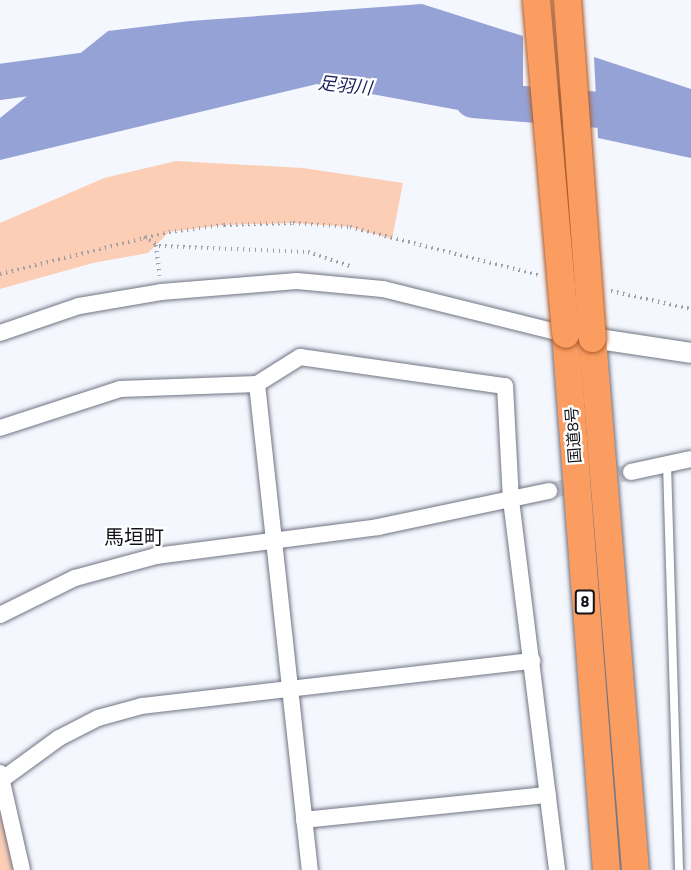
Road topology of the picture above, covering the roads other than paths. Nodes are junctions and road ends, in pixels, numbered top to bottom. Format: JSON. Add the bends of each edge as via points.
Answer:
{"nodes":[{"id":1,"x":536,"y":0,"type":"edge"},
{"id":2,"x":567,"y":0,"type":"edge"},
{"id":3,"x":0,"y":333,"type":"edge"},
{"id":4,"x":565,"y":334,"type":"junction"},
{"id":5,"x":592,"y":338,"type":"junction"},
{"id":6,"x":691,"y":353,"type":"edge"},
{"id":7,"x":257,"y":384,"type":"junction"},
{"id":8,"x":0,"y":428,"type":"edge"},
{"id":9,"x":691,"y":459,"type":"edge"},
{"id":10,"x":668,"y":464,"type":"junction"},
{"id":11,"x":631,"y":472,"type":"tunnel mouth"},
{"id":12,"x":549,"y":491,"type":"tunnel mouth"},
{"id":13,"x":511,"y":500,"type":"junction"},
{"id":14,"x":273,"y":541,"type":"junction"},
{"id":15,"x":0,"y":615,"type":"edge"},
{"id":16,"x":532,"y":661,"type":"junction"},
{"id":17,"x":289,"y":689,"type":"junction"},
{"id":18,"x":1,"y":777,"type":"edge"},
{"id":19,"x":548,"y":795,"type":"junction"},
{"id":20,"x":304,"y":820,"type":"junction"},
{"id":21,"x":22,"y":870,"type":"edge"},
{"id":22,"x":310,"y":870,"type":"edge"},
{"id":23,"x":557,"y":870,"type":"edge"},
{"id":24,"x":606,"y":870,"type":"edge"},
{"id":25,"x":635,"y":870,"type":"edge"},
{"id":26,"x":679,"y":870,"type":"edge"}],
"edges":[{"from":1,"to":4,"type":"highway","name":"国道8号","number":"8","bridge":true},
{"from":2,"to":5,"type":"highway","name":"国道8号","number":"8","bridge":true},
{"from":3,"to":4,"type":"street","via":[[80,306],[161,292],[297,281],[383,289]]},
{"from":4,"to":24,"type":"highway","name":"国道8号","number":"8"},
{"from":5,"to":6,"type":"street"},
{"from":5,"to":25,"type":"highway","name":"国道8号","number":"8"},
{"from":7,"to":8,"type":"street","via":[[120,388]]},
{"from":7,"to":13,"type":"street","via":[[300,357],[505,386]]},
{"from":7,"to":14,"type":"street"},
{"from":9,"to":10,"type":"street"},
{"from":10,"to":11,"type":"street"},
{"from":10,"to":26,"type":"lane"},
{"from":12,"to":13,"type":"street"},
{"from":13,"to":14,"type":"street","via":[[390,525]]},
{"from":13,"to":16,"type":"street"},
{"from":14,"to":15,"type":"street","via":[[114,565],[46,590]]},
{"from":14,"to":17,"type":"street"},
{"from":16,"to":17,"type":"street"},
{"from":16,"to":19,"type":"street"},
{"from":17,"to":18,"type":"street","via":[[142,706],[98,718],[58,738]]},
{"from":17,"to":20,"type":"street"},
{"from":18,"to":21,"type":"street"},
{"from":19,"to":20,"type":"street"},
{"from":19,"to":23,"type":"street"},
{"from":20,"to":22,"type":"street"}]}
